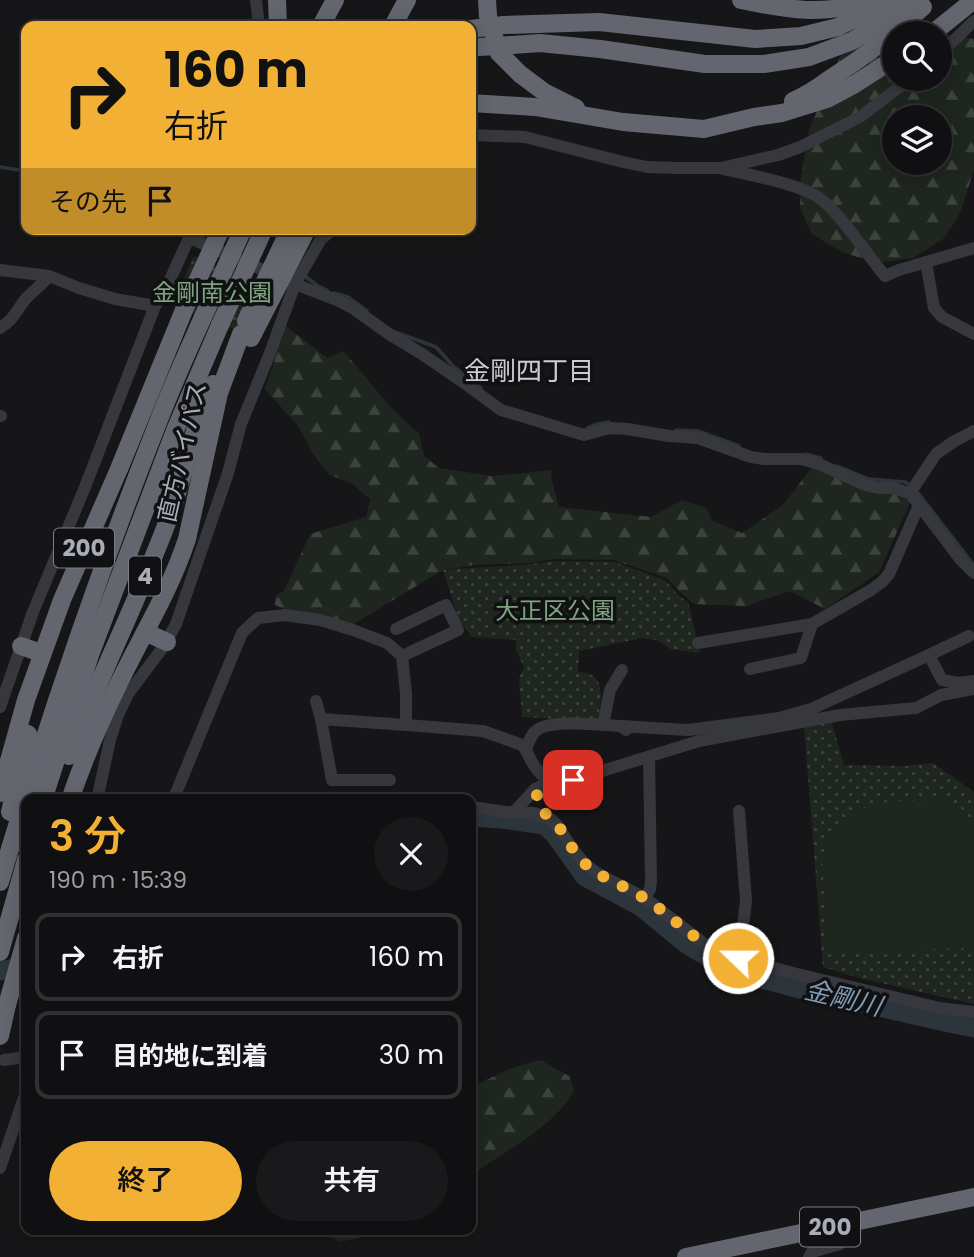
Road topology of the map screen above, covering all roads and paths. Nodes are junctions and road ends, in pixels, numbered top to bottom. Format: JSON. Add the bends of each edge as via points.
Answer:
{"nodes":[{"id":1,"x":256,"y":0,"type":"edge"},
{"id":2,"x":277,"y":0,"type":"edge"},
{"id":3,"x":335,"y":0,"type":"edge"},
{"id":4,"x":407,"y":0,"type":"edge"},
{"id":5,"x":487,"y":0,"type":"edge"},
{"id":6,"x":741,"y":0,"type":"edge"},
{"id":7,"x":875,"y":0,"type":"edge"},
{"id":8,"x":893,"y":0,"type":"edge"},
{"id":9,"x":920,"y":0,"type":"edge"},
{"id":10,"x":930,"y":0,"type":"edge"},
{"id":11,"x":974,"y":0,"type":"edge"},
{"id":12,"x":258,"y":21,"type":"edge"},
{"id":13,"x":278,"y":21,"type":"edge"},
{"id":14,"x":324,"y":21,"type":"edge"},
{"id":15,"x":396,"y":21,"type":"edge"},
{"id":16,"x":951,"y":21,"type":"edge"},
{"id":17,"x":974,"y":21,"type":"edge"},
{"id":18,"x":476,"y":28,"type":"edge"},
{"id":19,"x":952,"y":42,"type":"edge"},
{"id":20,"x":476,"y":48,"type":"edge"},
{"id":21,"x":882,"y":67,"type":"edge"},
{"id":22,"x":894,"y":91,"type":"edge"},
{"id":23,"x":476,"y":103,"type":"edge"},
{"id":24,"x":754,"y":117,"type":"junction"},
{"id":25,"x":623,"y":122,"type":"junction"},
{"id":26,"x":476,"y":135,"type":"edge"},
{"id":27,"x":721,"y":168,"type":"junction"},
{"id":28,"x":191,"y":235,"type":"edge"},
{"id":29,"x":196,"y":235,"type":"edge"},
{"id":30,"x":212,"y":235,"type":"edge"},
{"id":31,"x":218,"y":235,"type":"edge"},
{"id":32,"x":240,"y":235,"type":"edge"},
{"id":33,"x":261,"y":235,"type":"edge"},
{"id":34,"x":288,"y":235,"type":"edge"},
{"id":35,"x":304,"y":235,"type":"edge"},
{"id":36,"x":326,"y":235,"type":"edge"},
{"id":37,"x":974,"y":248,"type":"edge"},
{"id":38,"x":926,"y":262,"type":"junction"},
{"id":39,"x":0,"y":270,"type":"edge"},
{"id":40,"x":49,"y":276,"type":"junction"},
{"id":41,"x":295,"y":284,"type":"junction"},
{"id":42,"x":155,"y":306,"type":"junction"},
{"id":43,"x":184,"y":310,"type":"junction"},
{"id":44,"x":0,"y":328,"type":"edge"},
{"id":45,"x":974,"y":334,"type":"edge"},
{"id":46,"x":246,"y":336,"type":"junction"},
{"id":47,"x":233,"y":351,"type":"junction"},
{"id":48,"x":974,"y":431,"type":"edge"},
{"id":49,"x":119,"y":469,"type":"junction"},
{"id":50,"x":910,"y":492,"type":"junction"},
{"id":51,"x":919,"y":505,"type":"junction"},
{"id":52,"x":187,"y":539,"type":"junction"},
{"id":53,"x":974,"y":573,"type":"edge"},
{"id":54,"x":811,"y":624,"type":"junction"},
{"id":55,"x":396,"y":629,"type":"dead end"},
{"id":56,"x":145,"y":632,"type":"junction"},
{"id":57,"x":969,"y":636,"type":"dead end"},
{"id":58,"x":167,"y":642,"type":"junction"},
{"id":59,"x":698,"y":643,"type":"dead end"},
{"id":60,"x":21,"y":646,"type":"junction"},
{"id":61,"x":41,"y":653,"type":"junction"},
{"id":62,"x":929,"y":655,"type":"junction"},
{"id":63,"x":402,"y":656,"type":"junction"},
{"id":64,"x":750,"y":669,"type":"dead end"},
{"id":65,"x":622,"y":670,"type":"dead end"},
{"id":66,"x":974,"y":681,"type":"edge"},
{"id":67,"x":974,"y":689,"type":"edge"},
{"id":68,"x":316,"y":701,"type":"dead end"},
{"id":69,"x":0,"y":707,"type":"edge"},
{"id":70,"x":321,"y":719,"type":"junction"},
{"id":71,"x":405,"y":725,"type":"junction"},
{"id":72,"x":603,"y":725,"type":"junction"},
{"id":73,"x":621,"y":726,"type":"junction"},
{"id":74,"x":699,"y":741,"type":"junction"},
{"id":75,"x":526,"y":749,"type":"junction"},
{"id":76,"x":649,"y":757,"type":"junction"},
{"id":77,"x":390,"y":780,"type":"dead end"},
{"id":78,"x":544,"y":785,"type":"junction"},
{"id":79,"x":0,"y":793,"type":"edge"},
{"id":80,"x":27,"y":794,"type":"edge"},
{"id":81,"x":45,"y":794,"type":"edge"},
{"id":82,"x":55,"y":794,"type":"edge"},
{"id":83,"x":72,"y":794,"type":"edge"},
{"id":84,"x":98,"y":794,"type":"edge"},
{"id":85,"x":175,"y":794,"type":"edge"},
{"id":86,"x":476,"y":808,"type":"edge"},
{"id":87,"x":21,"y":811,"type":"edge"},
{"id":88,"x":515,"y":811,"type":"junction"},
{"id":89,"x":738,"y":811,"type":"dead end"},
{"id":90,"x":551,"y":819,"type":"junction"},
{"id":91,"x":0,"y":871,"type":"edge"},
{"id":92,"x":21,"y":879,"type":"edge"},
{"id":93,"x":0,"y":882,"type":"edge"},
{"id":94,"x":21,"y":888,"type":"edge"},
{"id":95,"x":645,"y":898,"type":"junction"},
{"id":96,"x":14,"y":905,"type":"junction"},
{"id":97,"x":1,"y":949,"type":"edge"},
{"id":98,"x":21,"y":950,"type":"edge"},
{"id":99,"x":21,"y":956,"type":"edge"},
{"id":100,"x":738,"y":958,"type":"junction"},
{"id":101,"x":974,"y":1012,"type":"edge"},
{"id":102,"x":0,"y":1036,"type":"edge"},
{"id":103,"x":21,"y":1058,"type":"edge"},
{"id":104,"x":4,"y":1060,"type":"dead end"},
{"id":105,"x":21,"y":1107,"type":"edge"},
{"id":106,"x":0,"y":1168,"type":"edge"},
{"id":107,"x":974,"y":1198,"type":"edge"},
{"id":108,"x":845,"y":1223,"type":"junction"},
{"id":109,"x":686,"y":1257,"type":"edge"},
{"id":110,"x":809,"y":1257,"type":"edge"}],
"edges":[{"from":1,"to":12,"type":"street"},
{"from":2,"to":13,"type":"highway"},
{"from":3,"to":14,"type":"highway"},
{"from":4,"to":15,"type":"highway"},
{"from":5,"to":25,"type":"highway","via":[[499,53],[520,74],[581,110]]},
{"from":6,"to":7,"type":"highway","via":[[808,11],[848,9]]},
{"from":8,"to":18,"type":"highway","bridge":true,"via":[[838,27],[801,36],[755,39],[599,22]]},
{"from":9,"to":20,"type":"highway","bridge":true,"via":[[852,41],[809,57],[764,64],[705,64],[540,43]]},
{"from":10,"to":24,"type":"highway","via":[[853,65],[805,96]]},
{"from":11,"to":16,"type":"highway"},
{"from":17,"to":19,"type":"street"},
{"from":21,"to":24,"type":"highway","via":[[827,99]]},
{"from":22,"to":27,"type":"street","via":[[860,117],[800,147]]},
{"from":23,"to":25,"type":"highway","via":[[535,107]]},
{"from":24,"to":25,"type":"highway","via":[[704,129]]},
{"from":26,"to":27,"type":"street","via":[[525,137],[647,167]]},
{"from":27,"to":38,"type":"street","via":[[815,194],[885,276]]},
{"from":28,"to":42,"type":"street"},
{"from":29,"to":41,"type":"street"},
{"from":30,"to":43,"type":"highway","bridge":true},
{"from":31,"to":43,"type":"highway","name":"直方バイパス","number":"200","bridge":true},
{"from":32,"to":80,"type":"highway","bridge":true,"via":[[114,535]]},
{"from":33,"to":81,"type":"highway","bridge":true,"via":[[176,428],[90,655]]},
{"from":34,"to":46,"type":"highway","name":"直方バイパス","bridge":true},
{"from":35,"to":46,"type":"highway","bridge":true},
{"from":36,"to":41,"type":"street"},
{"from":37,"to":38,"type":"street"},
{"from":38,"to":45,"type":"street","via":[[934,308]]},
{"from":39,"to":40,"type":"street"},
{"from":40,"to":42,"type":"street","via":[[115,299]]},
{"from":40,"to":44,"type":"street"},
{"from":41,"to":50,"type":"street","via":[[355,309],[502,410],[584,436],[609,428],[698,438],[751,457],[801,459],[865,485]]},
{"from":41,"to":58,"type":"street","via":[[241,424]]},
{"from":42,"to":60,"type":"street"},
{"from":43,"to":49,"type":"highway","name":"直方バイパス","number":"200"},
{"from":46,"to":47,"type":"highway","name":"直方バイパス"},
{"from":46,"to":52,"type":"highway","via":[[204,499]]},
{"from":47,"to":52,"type":"highway","name":"直方バイパス"},
{"from":47,"to":82,"type":"highway","number":"4","via":[[201,412],[172,510]]},
{"from":48,"to":50,"type":"street","via":[[936,454]]},
{"from":49,"to":61,"type":"highway","name":"直方バイパス","number":"200"},
{"from":49,"to":91,"type":"highway","via":[[34,709]]},
{"from":50,"to":51,"type":"street"},
{"from":51,"to":53,"type":"street"},
{"from":51,"to":54,"type":"street","via":[[882,582]]},
{"from":52,"to":56,"type":"highway","name":"直方バイパス"},
{"from":54,"to":59,"type":"street"},
{"from":54,"to":64,"type":"street","via":[[801,658]]},
{"from":55,"to":63,"type":"street","via":[[446,605],[458,630]]},
{"from":56,"to":58,"type":"highway"},
{"from":56,"to":83,"type":"highway","name":"直方バイパス"},
{"from":57,"to":62,"type":"street"},
{"from":58,"to":84,"type":"street","via":[[118,715]]},
{"from":60,"to":61,"type":"highway"},
{"from":60,"to":69,"type":"street"},
{"from":61,"to":79,"type":"highway","name":"直方バイパス","number":"200"},
{"from":62,"to":66,"type":"street","via":[[942,680]]},
{"from":62,"to":73,"type":"street","via":[[794,715],[688,730]]},
{"from":63,"to":71,"type":"street"},
{"from":63,"to":85,"type":"street","via":[[387,643],[320,620],[285,615],[258,618],[242,633]]},
{"from":65,"to":72,"type":"street","via":[[610,690]]},
{"from":67,"to":74,"type":"street","via":[[941,695],[916,708],[840,715]]},
{"from":68,"to":70,"type":"street"},
{"from":70,"to":71,"type":"street"},
{"from":70,"to":77,"type":"street","via":[[332,780]]},
{"from":71,"to":75,"type":"street","via":[[482,731]]},
{"from":72,"to":73,"type":"street"},
{"from":72,"to":75,"type":"street","via":[[539,728]]},
{"from":73,"to":74,"type":"street","via":[[639,734]]},
{"from":74,"to":76,"type":"street"},
{"from":75,"to":78,"type":"street"},
{"from":76,"to":78,"type":"street"},
{"from":76,"to":95,"type":"street","via":[[651,880]]},
{"from":78,"to":88,"type":"street"},
{"from":78,"to":90,"type":"street","via":[[537,803]]},
{"from":86,"to":88,"type":"street"},
{"from":87,"to":93,"type":"highway","bridge":true},
{"from":88,"to":90,"type":"street"},
{"from":89,"to":100,"type":"street","via":[[746,901]]},
{"from":90,"to":95,"type":"street","via":[[569,854]]},
{"from":92,"to":96,"type":"highway"},
{"from":94,"to":96,"type":"highway"},
{"from":95,"to":100,"type":"street","via":[[711,949]]},
{"from":96,"to":97,"type":"highway"},
{"from":97,"to":98,"type":"street"},
{"from":99,"to":102,"type":"highway","bridge":true},
{"from":100,"to":101,"type":"street"},
{"from":103,"to":104,"type":"street"},
{"from":105,"to":106,"type":"street"},
{"from":107,"to":108,"type":"highway","number":"200"},
{"from":108,"to":109,"type":"highway","number":"200"},
{"from":108,"to":110,"type":"street","via":[[846,1238],[840,1244]]}]}
